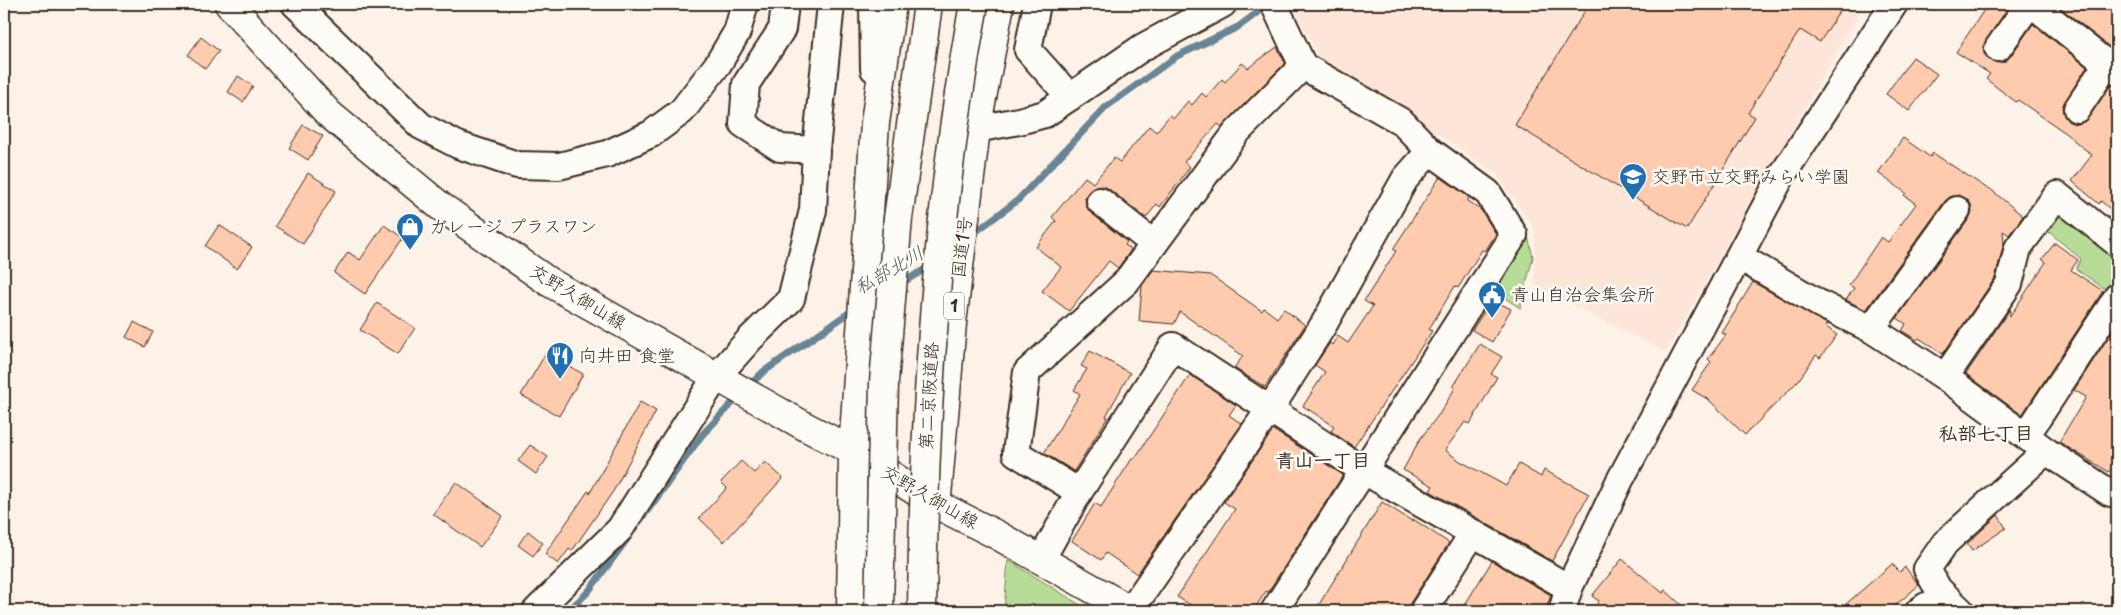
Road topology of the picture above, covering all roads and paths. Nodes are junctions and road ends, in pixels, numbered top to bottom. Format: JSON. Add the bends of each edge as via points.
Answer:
{"nodes":[{"id":1,"x":230,"y":4,"type":"edge"},
{"id":2,"x":295,"y":4,"type":"edge"},
{"id":3,"x":745,"y":4,"type":"edge"},
{"id":4,"x":786,"y":4,"type":"edge"},
{"id":5,"x":831,"y":4,"type":"edge"},
{"id":6,"x":873,"y":4,"type":"edge"},
{"id":7,"x":892,"y":4,"type":"edge"},
{"id":8,"x":928,"y":4,"type":"edge"},
{"id":9,"x":974,"y":4,"type":"edge"},
{"id":10,"x":1000,"y":4,"type":"edge"},
{"id":11,"x":1037,"y":4,"type":"edge"},
{"id":12,"x":1223,"y":4,"type":"edge"},
{"id":13,"x":1274,"y":4,"type":"edge"},
{"id":14,"x":1894,"y":4,"type":"edge"},
{"id":15,"x":2031,"y":4,"type":"edge"},
{"id":16,"x":1998,"y":48,"type":"dead end"},
{"id":17,"x":1303,"y":66,"type":"junction"},
{"id":18,"x":2112,"y":68,"type":"edge"},
{"id":19,"x":1070,"y":97,"type":"junction"},
{"id":20,"x":2077,"y":109,"type":"dead end"},
{"id":21,"x":876,"y":123,"type":"junction"},
{"id":22,"x":976,"y":129,"type":"junction"},
{"id":23,"x":816,"y":150,"type":"junction"},
{"id":24,"x":1430,"y":151,"type":"junction"},
{"id":25,"x":1100,"y":201,"type":"dead end"},
{"id":26,"x":1957,"y":210,"type":"dead end"},
{"id":27,"x":2114,"y":234,"type":"edge"},
{"id":28,"x":1154,"y":244,"type":"junction"},
{"id":29,"x":1740,"y":257,"type":"junction"},
{"id":30,"x":2117,"y":297,"type":"edge"},
{"id":31,"x":1871,"y":329,"type":"junction"},
{"id":32,"x":716,"y":377,"type":"junction"},
{"id":33,"x":1945,"y":377,"type":"junction"},
{"id":34,"x":1270,"y":409,"type":"junction"},
{"id":35,"x":2036,"y":443,"type":"junction"},
{"id":36,"x":853,"y":451,"type":"junction"},
{"id":37,"x":1364,"y":471,"type":"junction"},
{"id":38,"x":1079,"y":492,"type":"junction"},
{"id":39,"x":2115,"y":492,"type":"edge"},
{"id":40,"x":936,"y":504,"type":"junction"},
{"id":41,"x":1473,"y":533,"type":"junction"},
{"id":42,"x":1041,"y":560,"type":"junction"},
{"id":43,"x":1566,"y":600,"type":"edge"},
{"id":44,"x":536,"y":611,"type":"edge"},
{"id":45,"x":851,"y":611,"type":"edge"},
{"id":46,"x":879,"y":611,"type":"edge"},
{"id":47,"x":922,"y":611,"type":"edge"},
{"id":48,"x":935,"y":611,"type":"edge"},
{"id":49,"x":1131,"y":611,"type":"edge"},
{"id":50,"x":1274,"y":611,"type":"edge"},
{"id":51,"x":1423,"y":611,"type":"edge"},
{"id":52,"x":1961,"y":611,"type":"edge"}],
"edges":[{"from":1,"to":32,"type":"main road","name":"交野久御山線","via":[[329,114],[440,206],[549,282]]},
{"from":2,"to":3,"type":"street","via":[[421,126],[458,145],[517,165],[559,166],[607,154],[651,134],[682,112],[737,32]]},
{"from":4,"to":23,"type":"street","via":[[782,29],[746,84],[743,124],[780,148]]},
{"from":5,"to":23,"type":"street"},
{"from":6,"to":21,"type":"street"},
{"from":7,"to":21,"type":"main road"},
{"from":8,"to":46,"type":"main road","bridge":true,"via":[[898,218],[884,382]]},
{"from":9,"to":47,"type":"main road","name":"第二京阪道路","bridge":true,"via":[[961,74],[940,232],[929,381]]},
{"from":10,"to":22,"type":"main road","name":"国道1号","number":"1"},
{"from":11,"to":19,"type":"street","via":[[1028,50]]},
{"from":12,"to":19,"type":"street","via":[[1143,47]]},
{"from":13,"to":17,"type":"street"},
{"from":14,"to":29,"type":"street","via":[[1781,177]]},
{"from":15,"to":16,"type":"street"},
{"from":15,"to":18,"type":"street"},
{"from":17,"to":24,"type":"street","via":[[1402,122]]},
{"from":17,"to":28,"type":"street","via":[[1236,134]]},
{"from":18,"to":20,"type":"street"},
{"from":19,"to":22,"type":"street","via":[[1045,114]]},
{"from":21,"to":36,"type":"main road"},
{"from":22,"to":40,"type":"main road","name":"国道1号","number":"1","via":[[952,323]]},
{"from":23,"to":32,"type":"street","via":[[814,210],[791,299]]},
{"from":24,"to":34,"type":"street","via":[[1405,179],[1324,324]]},
{"from":24,"to":37,"type":"street","via":[[1488,193],[1514,235]]},
{"from":25,"to":28,"type":"street"},
{"from":26,"to":31,"type":"street"},
{"from":27,"to":33,"type":"street","via":[[2057,194],[2018,248],[2009,284]]},
{"from":28,"to":38,"type":"street","via":[[1126,282],[1027,372],[1016,453]]},
{"from":29,"to":31,"type":"street","via":[[1820,304]]},
{"from":29,"to":43,"type":"street","via":[[1619,482]]},
{"from":30,"to":35,"type":"street"},
{"from":31,"to":33,"type":"street"},
{"from":32,"to":36,"type":"main road","name":"交野久御山線"},
{"from":32,"to":44,"type":"street","via":[[620,529]]},
{"from":33,"to":35,"type":"street"},
{"from":34,"to":37,"type":"street"},
{"from":34,"to":38,"type":"street","via":[[1173,346]]},
{"from":34,"to":49,"type":"street"},
{"from":35,"to":39,"type":"street"},
{"from":35,"to":52,"type":"street","via":[[1945,543],[1927,569],[1938,589]]},
{"from":36,"to":40,"type":"main road","name":"交野久御山線"},
{"from":36,"to":45,"type":"main road"},
{"from":37,"to":41,"type":"street"},
{"from":37,"to":50,"type":"street"},
{"from":38,"to":42,"type":"street"},
{"from":40,"to":42,"type":"main road","name":"交野久御山線"},
{"from":40,"to":48,"type":"main road","name":"国道1号","number":"1"},
{"from":41,"to":43,"type":"street"},
{"from":41,"to":51,"type":"street"},
{"from":42,"to":49,"type":"main road","name":"交野久御山線"}]}
